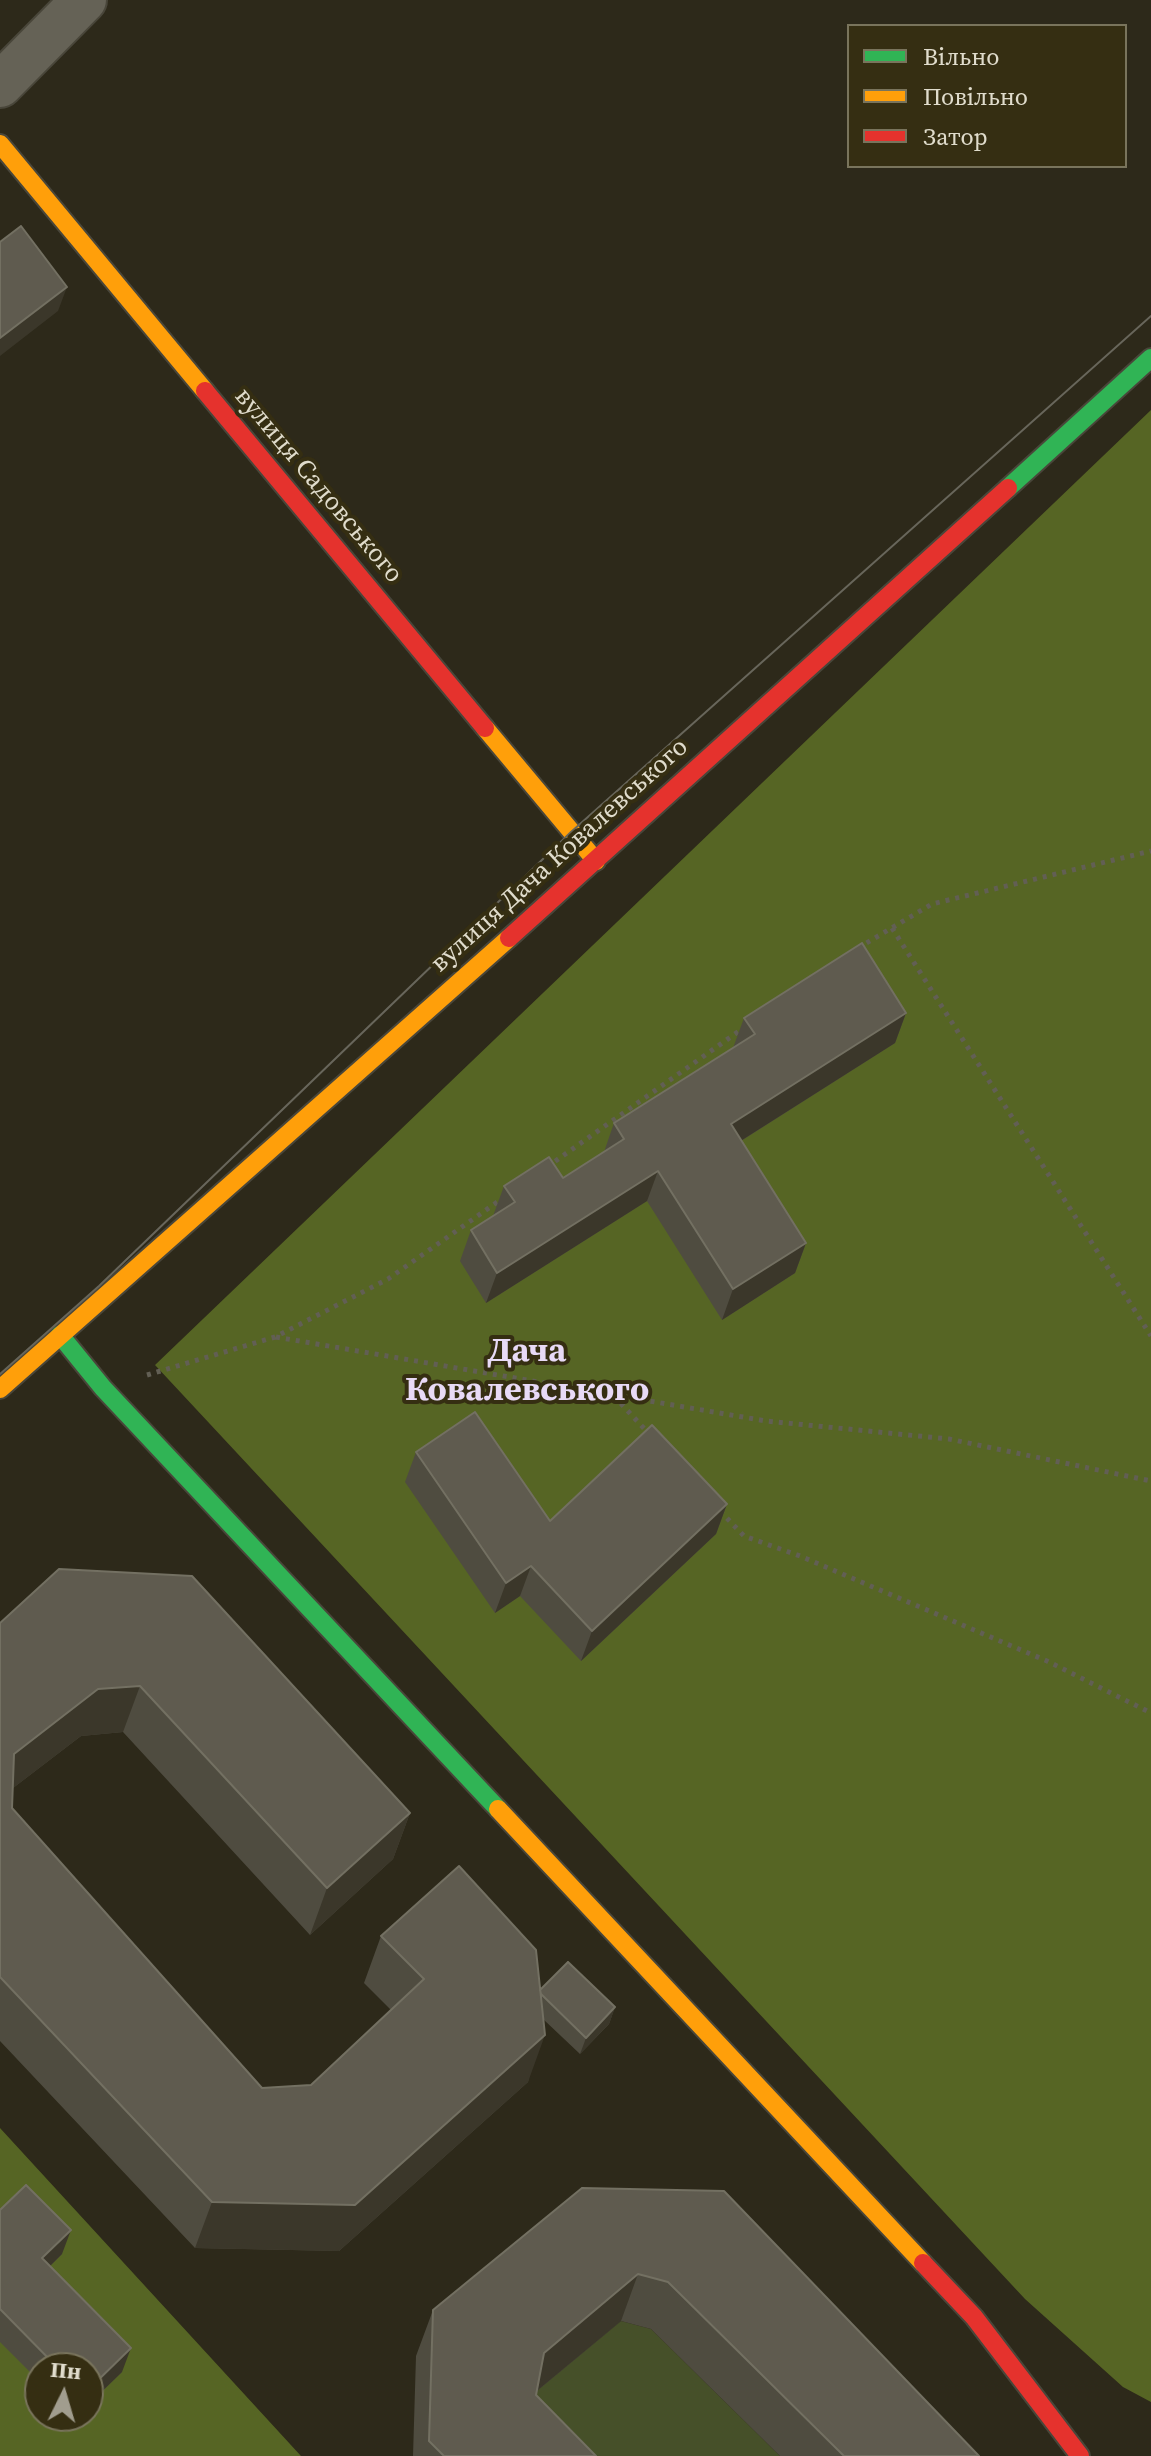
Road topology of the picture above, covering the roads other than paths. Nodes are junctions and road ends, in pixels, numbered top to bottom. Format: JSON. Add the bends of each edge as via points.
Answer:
{"nodes":[{"id":1,"x":84,"y":0,"type":"edge"},
{"id":2,"x":0,"y":85,"type":"edge"},
{"id":3,"x":0,"y":144,"type":"edge"},
{"id":4,"x":1151,"y":358,"type":"edge"},
{"id":5,"x":596,"y":861,"type":"junction"},
{"id":6,"x":60,"y":1335,"type":"junction"},
{"id":7,"x":0,"y":1389,"type":"edge"},
{"id":8,"x":1080,"y":2456,"type":"edge"}],
"edges":[{"from":1,"to":2,"type":"street"},
{"from":3,"to":5,"type":"street","name":"вулиця Садовського"},
{"from":4,"to":5,"type":"street","name":"вулиця Дача Ковалевського"},
{"from":5,"to":6,"type":"street","name":"вулиця Дача Ковалевського"},
{"from":6,"to":7,"type":"street","name":"вулиця Дача Ковалевського"},
{"from":6,"to":8,"type":"street","via":[[103,1388],[974,2317]]}]}
